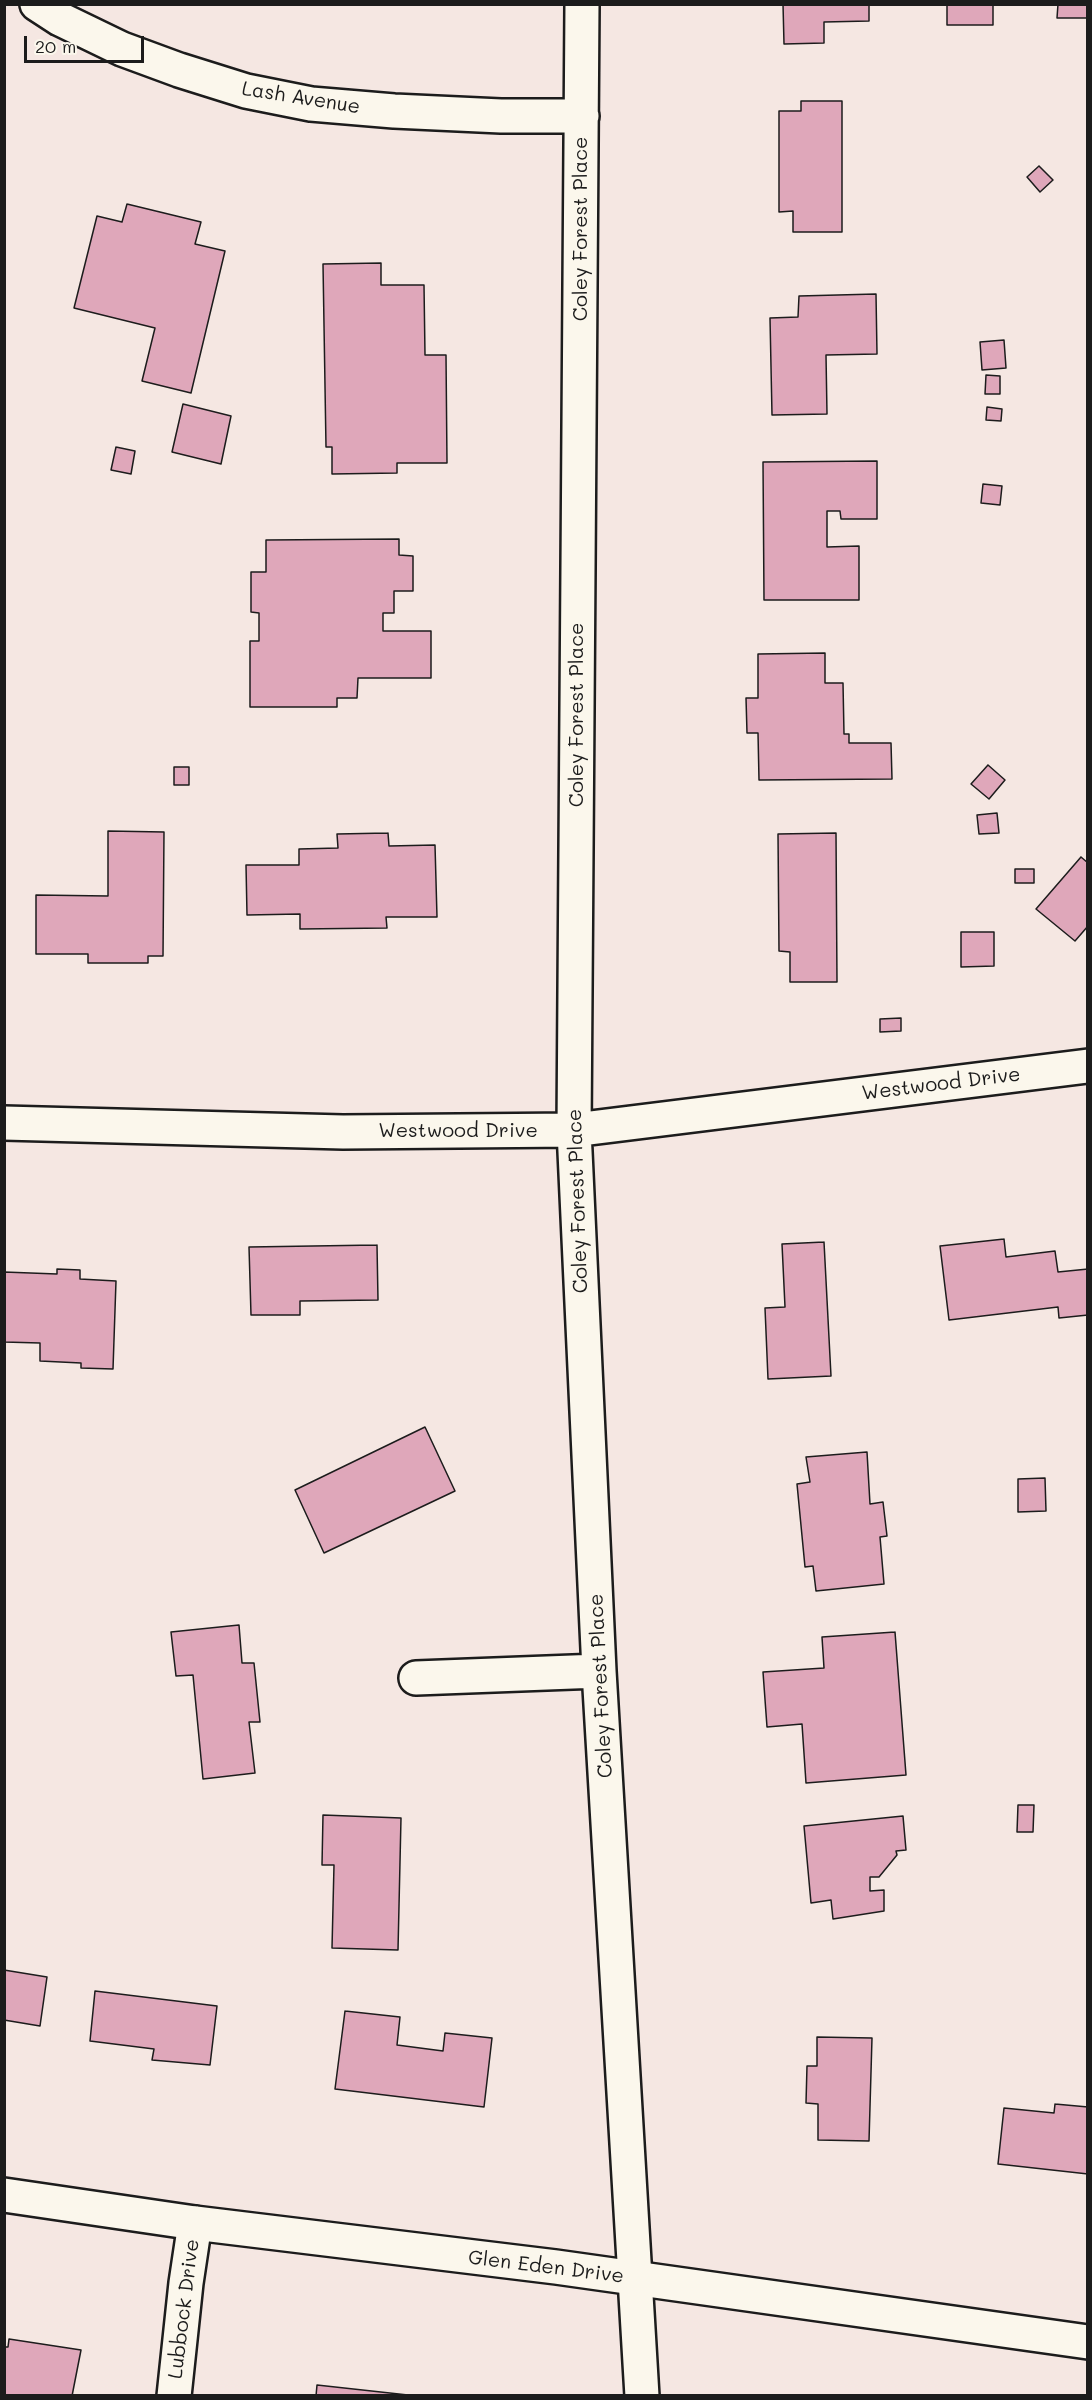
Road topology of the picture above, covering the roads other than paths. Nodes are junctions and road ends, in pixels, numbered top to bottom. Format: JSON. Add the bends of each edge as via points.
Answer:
{"nodes":[{"id":1,"x":37,"y":4,"type":"edge"},
{"id":2,"x":582,"y":4,"type":"edge"},
{"id":3,"x":582,"y":116,"type":"junction"},
{"id":4,"x":1088,"y":1066,"type":"edge"},
{"id":5,"x":4,"y":1123,"type":"edge"},
{"id":6,"x":574,"y":1130,"type":"junction"},
{"id":7,"x":599,"y":1671,"type":"junction"},
{"id":8,"x":416,"y":1678,"type":"dead end"},
{"id":9,"x":4,"y":2194,"type":"edge"},
{"id":10,"x":195,"y":2223,"type":"junction"},
{"id":11,"x":635,"y":2278,"type":"junction"},
{"id":12,"x":1088,"y":2342,"type":"edge"},
{"id":13,"x":174,"y":2396,"type":"edge"},
{"id":14,"x":642,"y":2396,"type":"edge"}],
"edges":[{"from":1,"to":3,"type":"street","name":"Lash Avenue","via":[[122,49],[257,93],[311,104],[394,111]]},
{"from":2,"to":3,"type":"street","name":"Coley Forest Place"},
{"from":3,"to":6,"type":"street","name":"Coley Forest Place"},
{"from":4,"to":6,"type":"street","name":"Westwood Drive"},
{"from":5,"to":6,"type":"street","name":"Westwood Drive","via":[[343,1132]]},
{"from":6,"to":7,"type":"street","name":"Coley Forest Place"},
{"from":7,"to":8,"type":"street"},
{"from":7,"to":11,"type":"street","name":"Coley Forest Place"},
{"from":9,"to":10,"type":"street","name":"Glen Eden Drive"},
{"from":10,"to":11,"type":"street","name":"Glen Eden Drive"},
{"from":10,"to":13,"type":"street","name":"Lubbock Drive"},
{"from":11,"to":12,"type":"street","name":"Glen Eden Drive"},
{"from":11,"to":14,"type":"street","name":"Coley Forest Place"}]}
